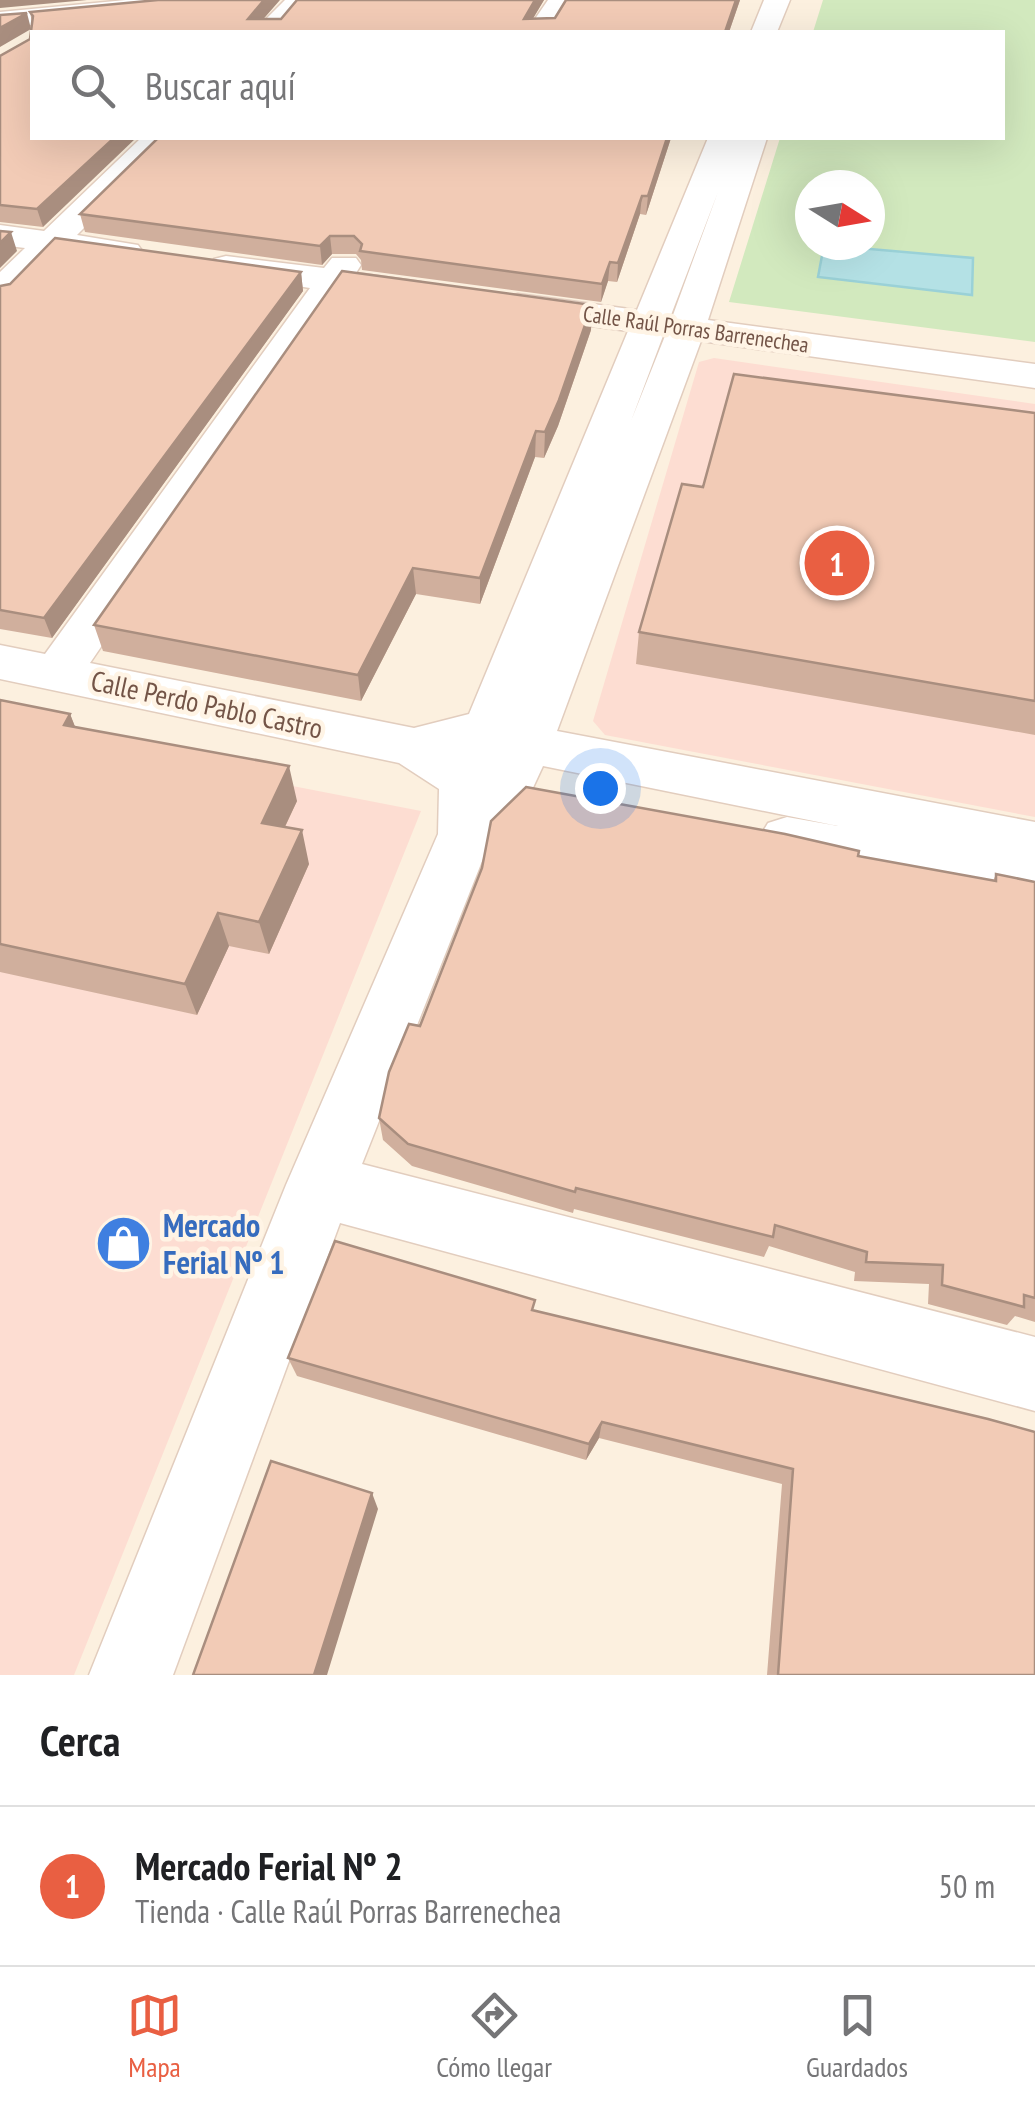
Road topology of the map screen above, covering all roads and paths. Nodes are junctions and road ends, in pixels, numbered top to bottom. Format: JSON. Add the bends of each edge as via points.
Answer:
{"nodes":[{"id":1,"x":203,"y":0,"type":"edge"},
{"id":2,"x":299,"y":0,"type":"edge"},
{"id":3,"x":560,"y":0,"type":"edge"},
{"id":4,"x":776,"y":0,"type":"edge"},
{"id":5,"x":800,"y":0,"type":"edge"},
{"id":6,"x":84,"y":3,"type":"edge"},
{"id":7,"x":0,"y":9,"type":"edge"},
{"id":8,"x":0,"y":20,"type":"edge"},
{"id":9,"x":46,"y":30,"type":"edge"},
{"id":10,"x":268,"y":30,"type":"edge"},
{"id":11,"x":540,"y":30,"type":"edge"},
{"id":12,"x":765,"y":30,"type":"edge"},
{"id":13,"x":789,"y":30,"type":"edge"},
{"id":14,"x":156,"y":140,"type":"edge"},
{"id":15,"x":732,"y":140,"type":"edge"},
{"id":16,"x":0,"y":217,"type":"edge"},
{"id":17,"x":0,"y":235,"type":"edge"},
{"id":18,"x":58,"y":235,"type":"junction"},
{"id":19,"x":338,"y":273,"type":"junction"},
{"id":20,"x":444,"y":286,"type":"edge"},
{"id":21,"x":482,"y":291,"type":"edge"},
{"id":22,"x":0,"y":292,"type":"edge"},
{"id":23,"x":672,"y":316,"type":"junction"},
{"id":24,"x":1035,"y":356,"type":"edge"},
{"id":25,"x":1035,"y":376,"type":"edge"},
{"id":26,"x":0,"y":662,"type":"edge"},
{"id":27,"x":58,"y":673,"type":"junction"},
{"id":28,"x":491,"y":775,"type":"junction"},
{"id":29,"x":1035,"y":844,"type":"edge"},
{"id":30,"x":1035,"y":884,"type":"edge"},
{"id":31,"x":320,"y":1185,"type":"junction"},
{"id":32,"x":1035,"y":1374,"type":"edge"},
{"id":33,"x":131,"y":1675,"type":"edge"}],
"edges":[{"from":1,"to":6,"type":"street"},
{"from":2,"to":10,"type":"street"},
{"from":3,"to":11,"type":"street"},
{"from":4,"to":12,"type":"street"},
{"from":5,"to":13,"type":"street"},
{"from":6,"to":7,"type":"street"},
{"from":6,"to":8,"type":"street"},
{"from":6,"to":9,"type":"street"},
{"from":14,"to":18,"type":"street"},
{"from":15,"to":23,"type":"street"},
{"from":16,"to":18,"type":"street"},
{"from":17,"to":18,"type":"street"},
{"from":18,"to":19,"type":"street"},
{"from":18,"to":22,"type":"street"},
{"from":19,"to":20,"type":"street"},
{"from":19,"to":27,"type":"street"},
{"from":21,"to":23,"type":"street","name":"Calle Raúl Porras Barrenechea"},
{"from":23,"to":24,"type":"street","name":"Calle Raúl Porras Barrenechea"},
{"from":23,"to":25,"type":"street","name":"Calle Raúl Porras Barrenechea"},
{"from":23,"to":28,"type":"street"},
{"from":26,"to":27,"type":"street","name":"Calle Perdo Pablo Castro"},
{"from":27,"to":28,"type":"street","name":"Calle Perdo Pablo Castro","via":[[414,747],[466,732]]},
{"from":28,"to":29,"type":"street"},
{"from":28,"to":30,"type":"street"},
{"from":28,"to":31,"type":"street"},
{"from":31,"to":32,"type":"street"},
{"from":31,"to":33,"type":"street"}]}
